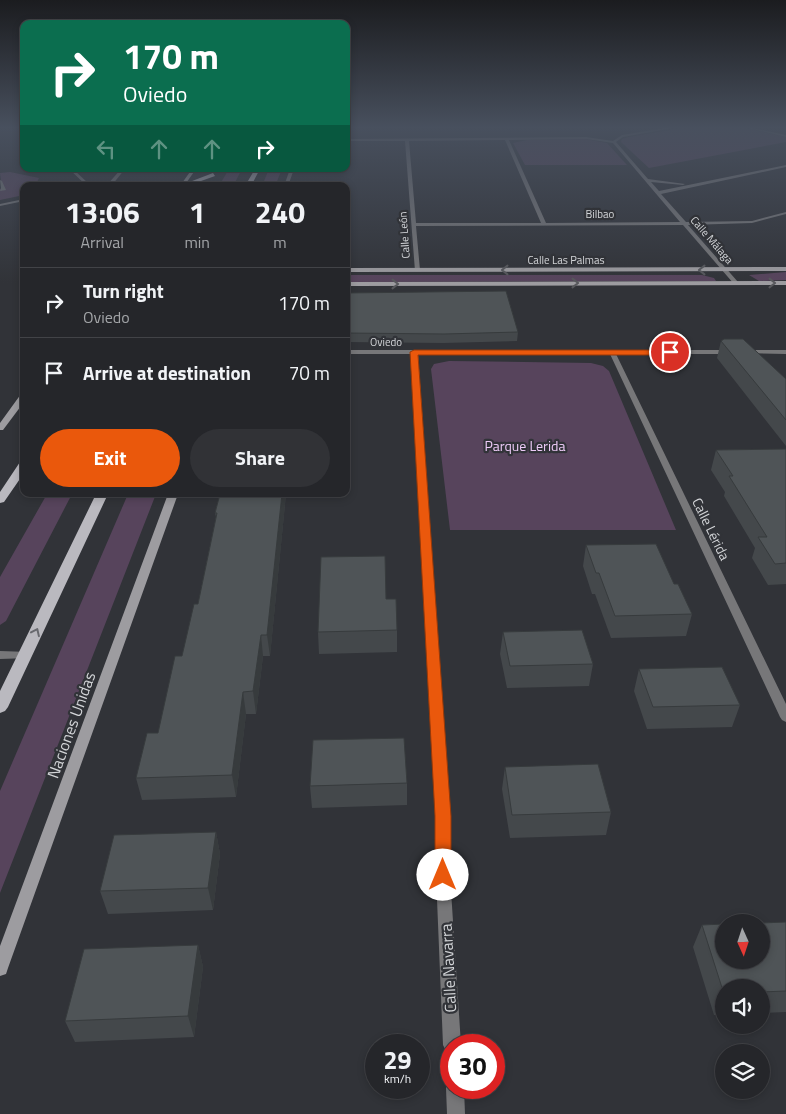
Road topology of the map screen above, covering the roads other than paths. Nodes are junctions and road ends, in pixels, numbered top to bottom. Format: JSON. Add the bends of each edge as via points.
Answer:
{"nodes":[{"id":1,"x":410,"y":179,"type":"edge"},
{"id":2,"x":524,"y":179,"type":"edge"},
{"id":3,"x":722,"y":179,"type":"edge"},
{"id":4,"x":646,"y":180,"type":"joint"},
{"id":5,"x":0,"y":181,"type":"edge"},
{"id":6,"x":692,"y":185,"type":"junction"},
{"id":7,"x":0,"y":190,"type":"edge"},
{"id":8,"x":657,"y":193,"type":"junction"},
{"id":9,"x":20,"y":201,"type":"edge"},
{"id":10,"x":0,"y":206,"type":"edge"},
{"id":11,"x":786,"y":213,"type":"edge"},
{"id":12,"x":544,"y":224,"type":"junction"},
{"id":13,"x":684,"y":224,"type":"junction"},
{"id":14,"x":414,"y":225,"type":"junction"},
{"id":15,"x":786,"y":269,"type":"edge"},
{"id":16,"x":350,"y":270,"type":"edge"},
{"id":17,"x":417,"y":270,"type":"junction"},
{"id":18,"x":724,"y":270,"type":"junction"},
{"id":19,"x":736,"y":283,"type":"junction"},
{"id":20,"x":786,"y":283,"type":"edge"},
{"id":21,"x":350,"y":284,"type":"edge"},
{"id":22,"x":350,"y":352,"type":"edge"},
{"id":23,"x":414,"y":352,"type":"junction"},
{"id":24,"x":612,"y":352,"type":"junction"},
{"id":25,"x":786,"y":352,"type":"edge"},
{"id":26,"x":20,"y":401,"type":"edge"},
{"id":27,"x":0,"y":428,"type":"edge"},
{"id":28,"x":20,"y":470,"type":"edge"},
{"id":29,"x":101,"y":497,"type":"edge"},
{"id":30,"x":172,"y":497,"type":"edge"},
{"id":31,"x":0,"y":500,"type":"edge"},
{"id":32,"x":0,"y":655,"type":"edge"},
{"id":33,"x":25,"y":655,"type":"junction"},
{"id":34,"x":0,"y":707,"type":"edge"},
{"id":35,"x":786,"y":717,"type":"edge"},
{"id":36,"x":0,"y":968,"type":"edge"},
{"id":37,"x":451,"y":1034,"type":"edge"},
{"id":38,"x":455,"y":1099,"type":"edge"},
{"id":39,"x":456,"y":1114,"type":"edge"}],
"edges":[{"from":1,"to":14,"type":"street","name":"Calle León"},
{"from":2,"to":12,"type":"street"},
{"from":3,"to":6,"type":"street"},
{"from":4,"to":6,"type":"street"},
{"from":4,"to":8,"type":"street","name":"Calle Málaga"},
{"from":5,"to":7,"type":"street","via":[[4,188]]},
{"from":6,"to":8,"type":"street"},
{"from":8,"to":13,"type":"street","name":"Calle Málaga"},
{"from":9,"to":10,"type":"street"},
{"from":11,"to":13,"type":"street","name":"Bilbao","via":[[752,222]]},
{"from":12,"to":13,"type":"street","name":"Bilbao"},
{"from":12,"to":14,"type":"street","name":"Bilbao"},
{"from":13,"to":18,"type":"street","name":"Calle Málaga"},
{"from":14,"to":17,"type":"street","name":"Calle León"},
{"from":15,"to":18,"type":"street","name":"Calle Las Palmas"},
{"from":16,"to":17,"type":"street","name":"Calle Las Palmas"},
{"from":18,"to":17,"type":"street","name":"Calle Las Palmas","one_way":true},
{"from":18,"to":19,"type":"street","name":"Calle Málaga"},
{"from":19,"to":20,"type":"street","name":"Calle Las Palmas","one_way":true},
{"from":21,"to":19,"type":"street","name":"Calle Las Palmas","one_way":true},
{"from":22,"to":23,"type":"street","name":"Oviedo"},
{"from":23,"to":24,"type":"street","name":"Oviedo"},
{"from":23,"to":37,"type":"street","name":"Calle Navarra","via":[[443,816]]},
{"from":24,"to":25,"type":"street","name":"Oviedo"},
{"from":24,"to":35,"type":"street","name":"Calle Lérida"},
{"from":26,"to":27,"type":"street"},
{"from":28,"to":31,"type":"main road"},
{"from":33,"to":29,"type":"main road","one_way":true},
{"from":30,"to":36,"type":"street","name":"Naciones Unidas"},
{"from":32,"to":33,"type":"street"},
{"from":33,"to":34,"type":"main road"},
{"from":38,"to":39,"type":"street"}]}
